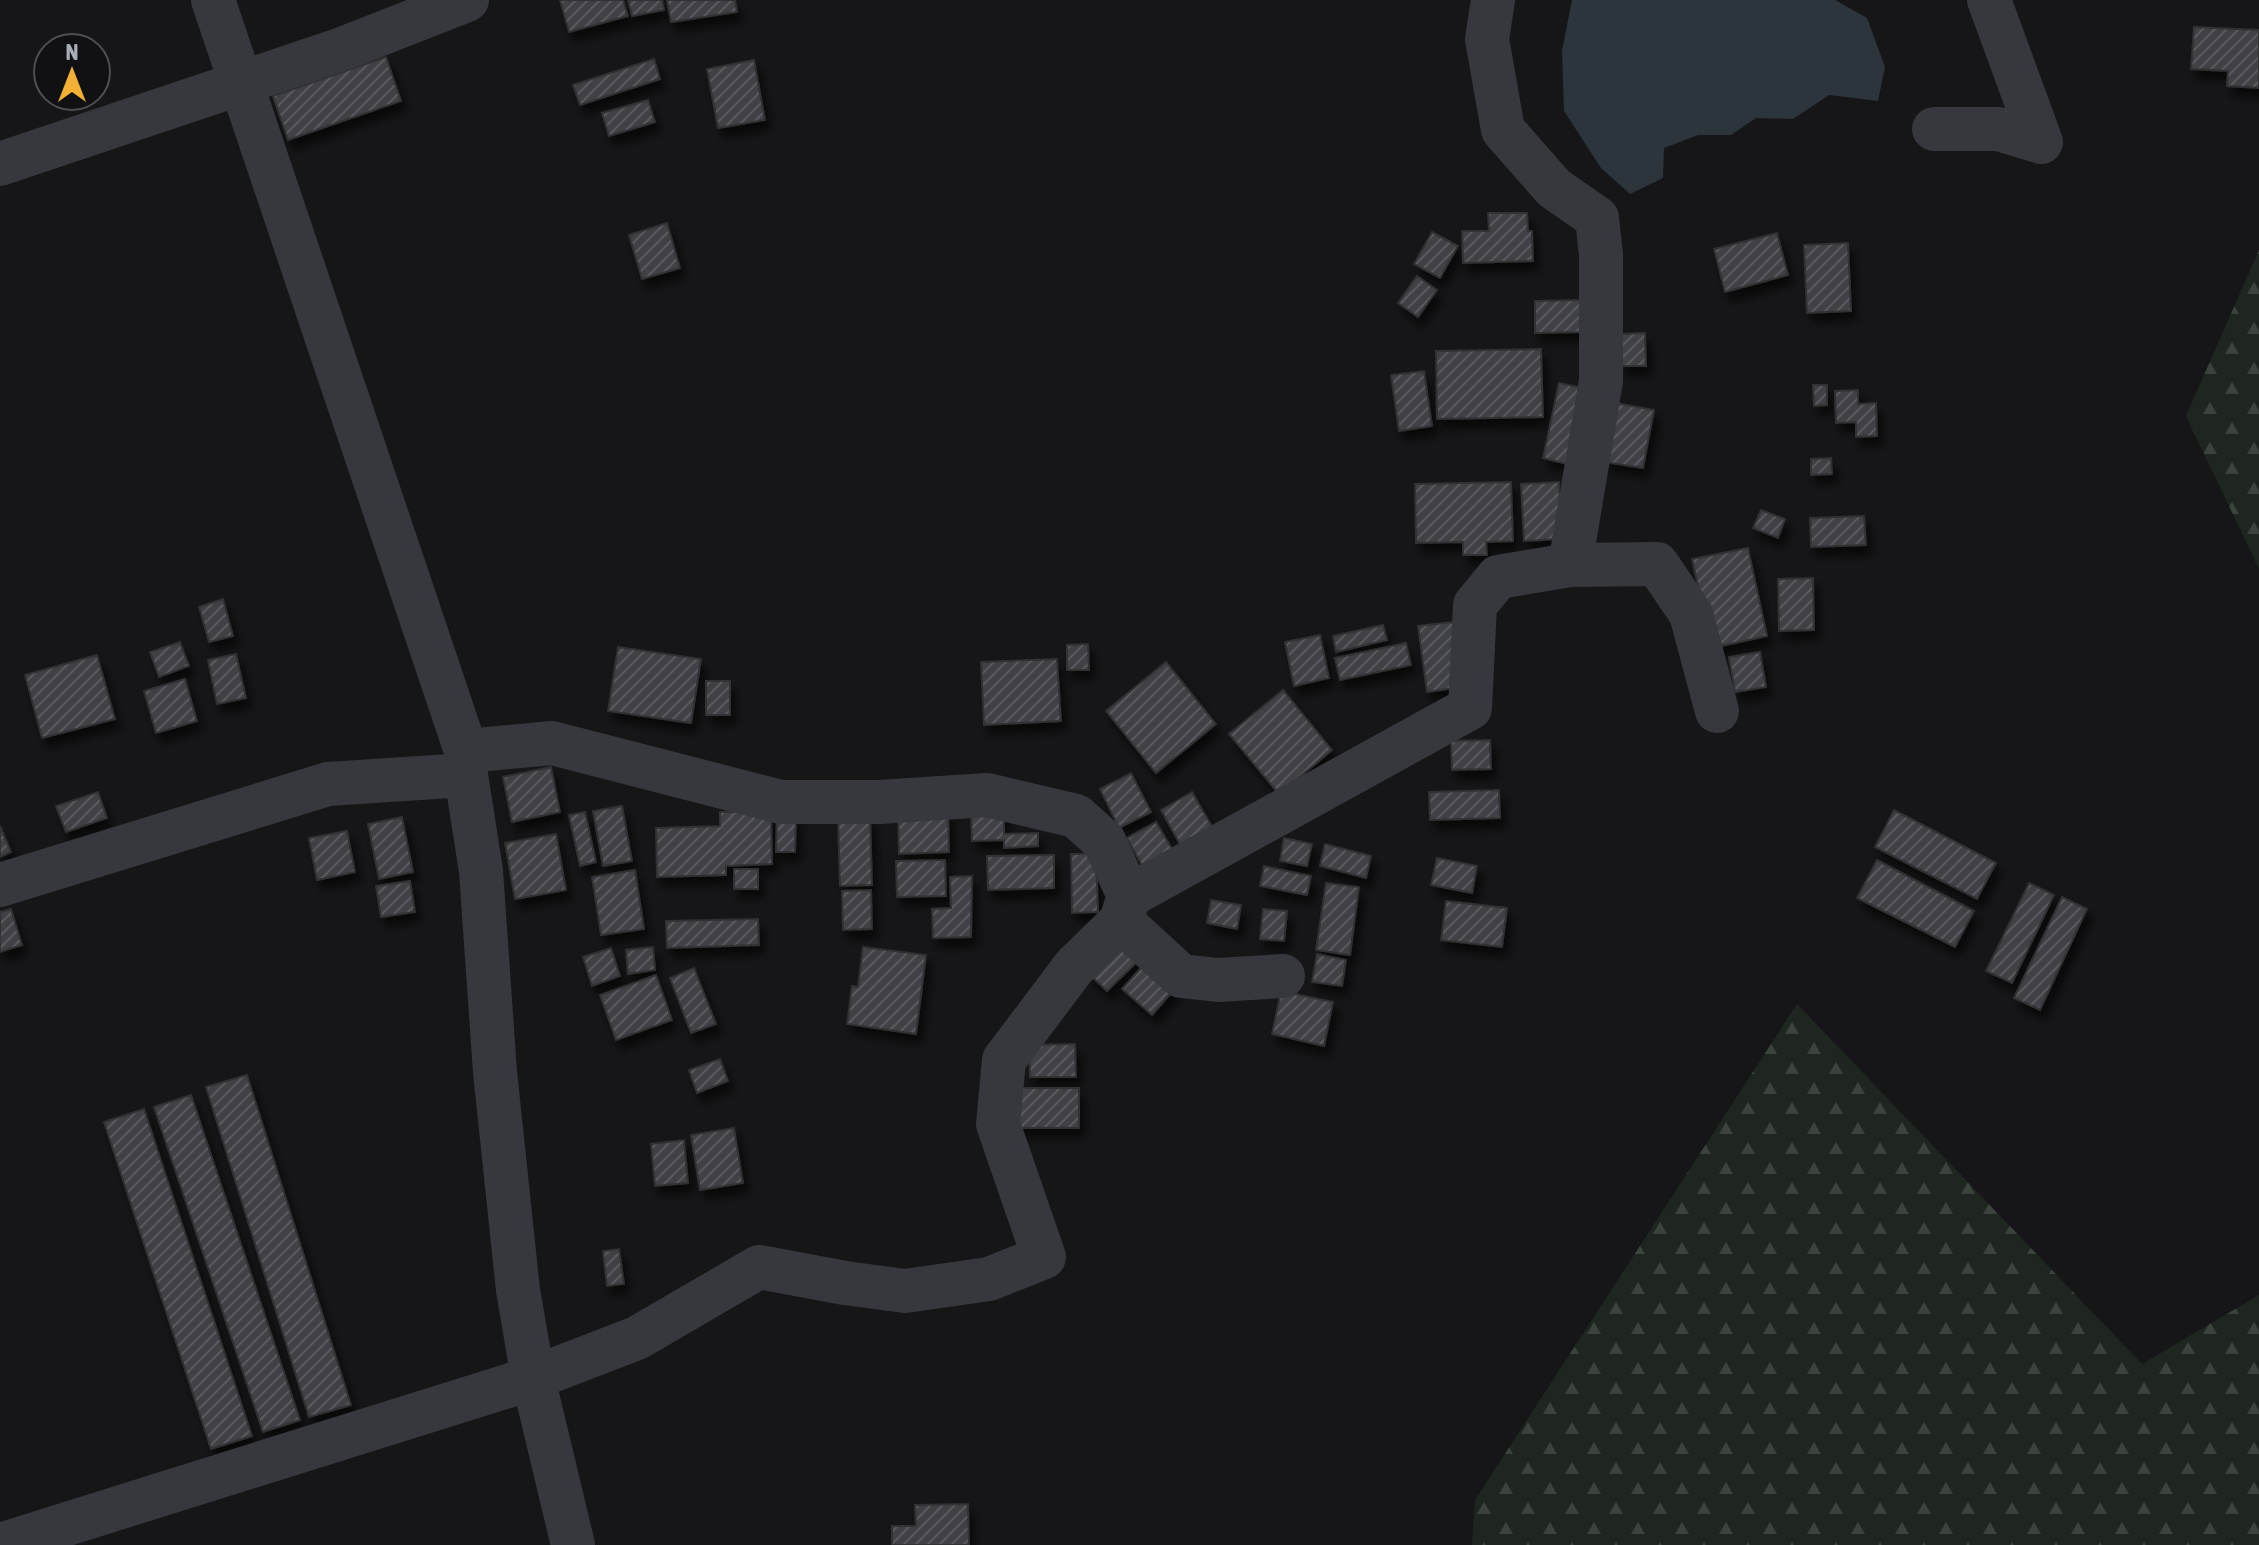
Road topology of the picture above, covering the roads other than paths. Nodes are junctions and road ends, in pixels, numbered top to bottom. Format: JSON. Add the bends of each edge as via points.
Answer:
{"nodes":[{"id":1,"x":213,"y":0,"type":"edge"},
{"id":2,"x":467,"y":0,"type":"edge"},
{"id":3,"x":1493,"y":0,"type":"edge"},
{"id":4,"x":1989,"y":0,"type":"edge"},
{"id":5,"x":240,"y":83,"type":"junction"},
{"id":6,"x":1934,"y":129,"type":"dead end"},
{"id":7,"x":0,"y":164,"type":"edge"},
{"id":8,"x":1570,"y":565,"type":"junction"},
{"id":9,"x":1717,"y":711,"type":"dead end"},
{"id":10,"x":466,"y":763,"type":"junction"},
{"id":11,"x":0,"y":885,"type":"edge"},
{"id":12,"x":1125,"y":909,"type":"junction"},
{"id":13,"x":1283,"y":976,"type":"dead end"},
{"id":14,"x":533,"y":1378,"type":"junction"},
{"id":15,"x":0,"y":1545,"type":"edge"},
{"id":16,"x":573,"y":1545,"type":"edge"}],
"edges":[{"from":1,"to":5,"type":"street"},
{"from":2,"to":5,"type":"street"},
{"from":3,"to":8,"type":"street","via":[[1487,39],[1503,130],[1554,188],[1597,218],[1601,381]]},
{"from":4,"to":6,"type":"street","via":[[2041,142],[1998,129]]},
{"from":5,"to":7,"type":"street"},
{"from":5,"to":10,"type":"street"},
{"from":8,"to":9,"type":"street","via":[[1657,564],[1691,614]]},
{"from":8,"to":12,"type":"street","via":[[1498,577],[1475,605],[1470,708]]},
{"from":10,"to":11,"type":"street","via":[[328,784]]},
{"from":10,"to":12,"type":"street","via":[[552,743],[781,802],[987,795],[1076,816],[1104,841]]},
{"from":10,"to":14,"type":"street","via":[[481,871],[518,1290]]},
{"from":12,"to":13,"type":"street","via":[[1181,976]]},
{"from":12,"to":14,"type":"street","via":[[1004,1060],[998,1124],[1044,1257],[989,1279],[905,1291],[759,1267],[637,1338]]},
{"from":14,"to":15,"type":"street"},
{"from":14,"to":16,"type":"street"}]}
